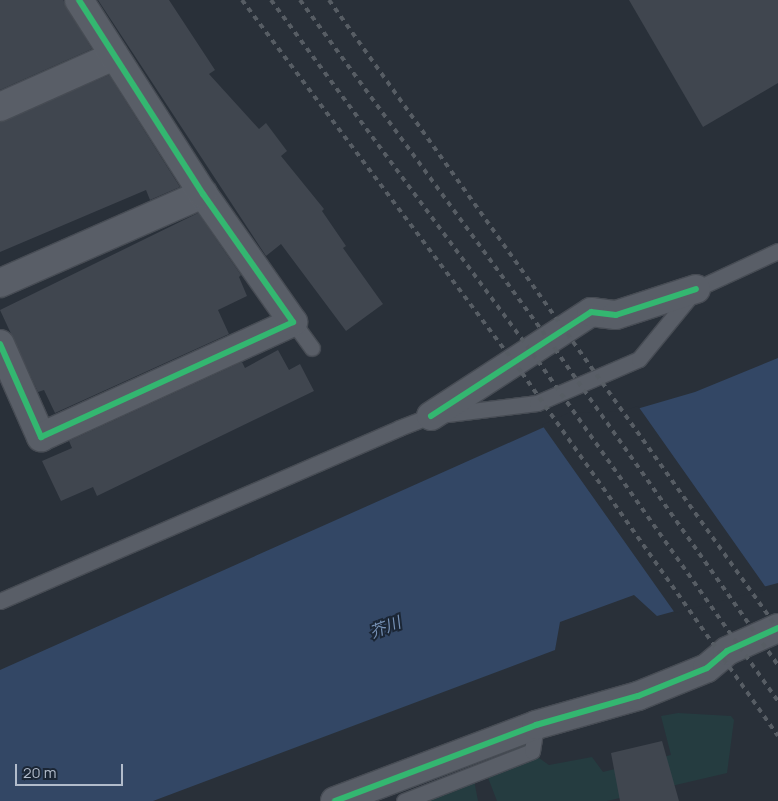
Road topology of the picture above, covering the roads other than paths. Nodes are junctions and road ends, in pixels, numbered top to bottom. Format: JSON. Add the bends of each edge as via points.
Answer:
{"nodes":[{"id":1,"x":79,"y":0,"type":"edge"},
{"id":2,"x":114,"y":56,"type":"junction"},
{"id":3,"x":0,"y":107,"type":"edge"},
{"id":4,"x":203,"y":194,"type":"junction"},
{"id":5,"x":778,"y":251,"type":"edge"},
{"id":6,"x":0,"y":283,"type":"edge"},
{"id":7,"x":696,"y":289,"type":"junction"},
{"id":8,"x":293,"y":322,"type":"junction"},
{"id":9,"x":0,"y":344,"type":"edge"},
{"id":10,"x":312,"y":348,"type":"dead end"},
{"id":11,"x":431,"y":416,"type":"junction"},
{"id":12,"x":0,"y":601,"type":"edge"},
{"id":13,"x":778,"y":628,"type":"edge"},
{"id":14,"x":536,"y":725,"type":"junction"},
{"id":15,"x":336,"y":801,"type":"edge"},
{"id":16,"x":404,"y":801,"type":"edge"}],
"edges":[{"from":1,"to":2,"type":"street"},
{"from":2,"to":3,"type":"street"},
{"from":2,"to":4,"type":"street"},
{"from":4,"to":6,"type":"street"},
{"from":4,"to":8,"type":"street"},
{"from":5,"to":7,"type":"lane"},
{"from":7,"to":11,"type":"street","via":[[616,315],[591,312]]},
{"from":7,"to":11,"type":"lane","via":[[639,360],[537,403]]},
{"from":8,"to":9,"type":"street","via":[[41,436]]},
{"from":8,"to":10,"type":"lane"},
{"from":11,"to":12,"type":"lane"},
{"from":13,"to":14,"type":"street","via":[[727,652],[707,668],[638,696]]},
{"from":14,"to":15,"type":"street"},
{"from":14,"to":16,"type":"lane","via":[[532,751]]}]}
